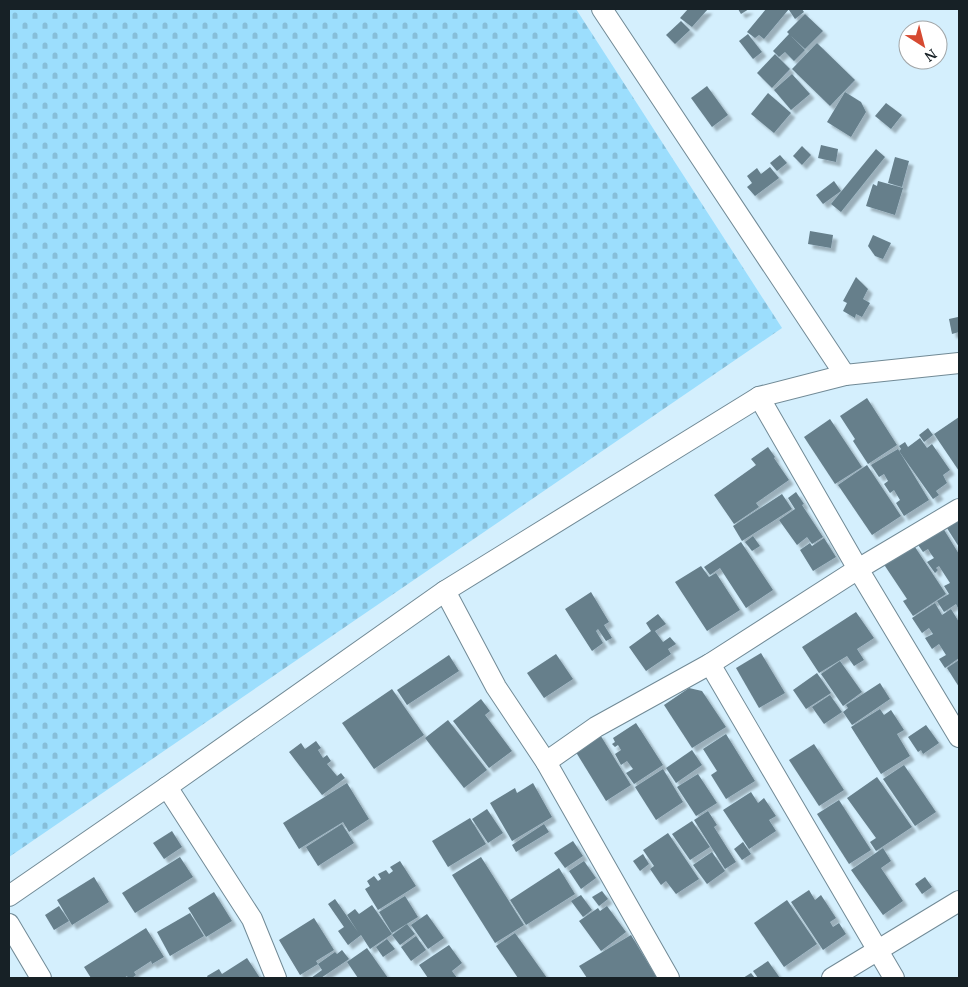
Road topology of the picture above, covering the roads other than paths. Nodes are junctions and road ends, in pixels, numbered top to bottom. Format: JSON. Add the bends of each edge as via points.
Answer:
{"nodes":[{"id":1,"x":602,"y":9,"type":"edge"},
{"id":2,"x":957,"y":367,"type":"edge"},
{"id":3,"x":845,"y":375,"type":"junction"},
{"id":4,"x":759,"y":397,"type":"junction"},
{"id":5,"x":959,"y":509,"type":"edge"},
{"id":6,"x":858,"y":569,"type":"junction"},
{"id":7,"x":445,"y":591,"type":"junction"},
{"id":8,"x":710,"y":664,"type":"junction"},
{"id":9,"x":959,"y":736,"type":"edge"},
{"id":10,"x":546,"y":762,"type":"junction"},
{"id":11,"x":167,"y":787,"type":"junction"},
{"id":12,"x":9,"y":896,"type":"edge"},
{"id":13,"x":959,"y":900,"type":"edge"},
{"id":14,"x":9,"y":924,"type":"edge"},
{"id":15,"x":878,"y":951,"type":"junction"},
{"id":16,"x":41,"y":978,"type":"edge"},
{"id":17,"x":276,"y":978,"type":"edge"},
{"id":18,"x":669,"y":978,"type":"edge"},
{"id":19,"x":832,"y":978,"type":"edge"},
{"id":20,"x":894,"y":978,"type":"edge"}],
"edges":[{"from":1,"to":3,"type":"street"},
{"from":2,"to":3,"type":"street"},
{"from":3,"to":4,"type":"street"},
{"from":4,"to":6,"type":"street"},
{"from":4,"to":7,"type":"street"},
{"from":5,"to":6,"type":"street"},
{"from":6,"to":8,"type":"street"},
{"from":6,"to":9,"type":"street"},
{"from":7,"to":10,"type":"street","via":[[496,687]]},
{"from":7,"to":11,"type":"street"},
{"from":8,"to":10,"type":"street","via":[[596,727]]},
{"from":8,"to":15,"type":"street"},
{"from":10,"to":18,"type":"street"},
{"from":11,"to":12,"type":"street"},
{"from":11,"to":17,"type":"street","via":[[252,919]]},
{"from":13,"to":15,"type":"street"},
{"from":14,"to":16,"type":"street"},
{"from":15,"to":19,"type":"street"},
{"from":15,"to":20,"type":"street"}]}
